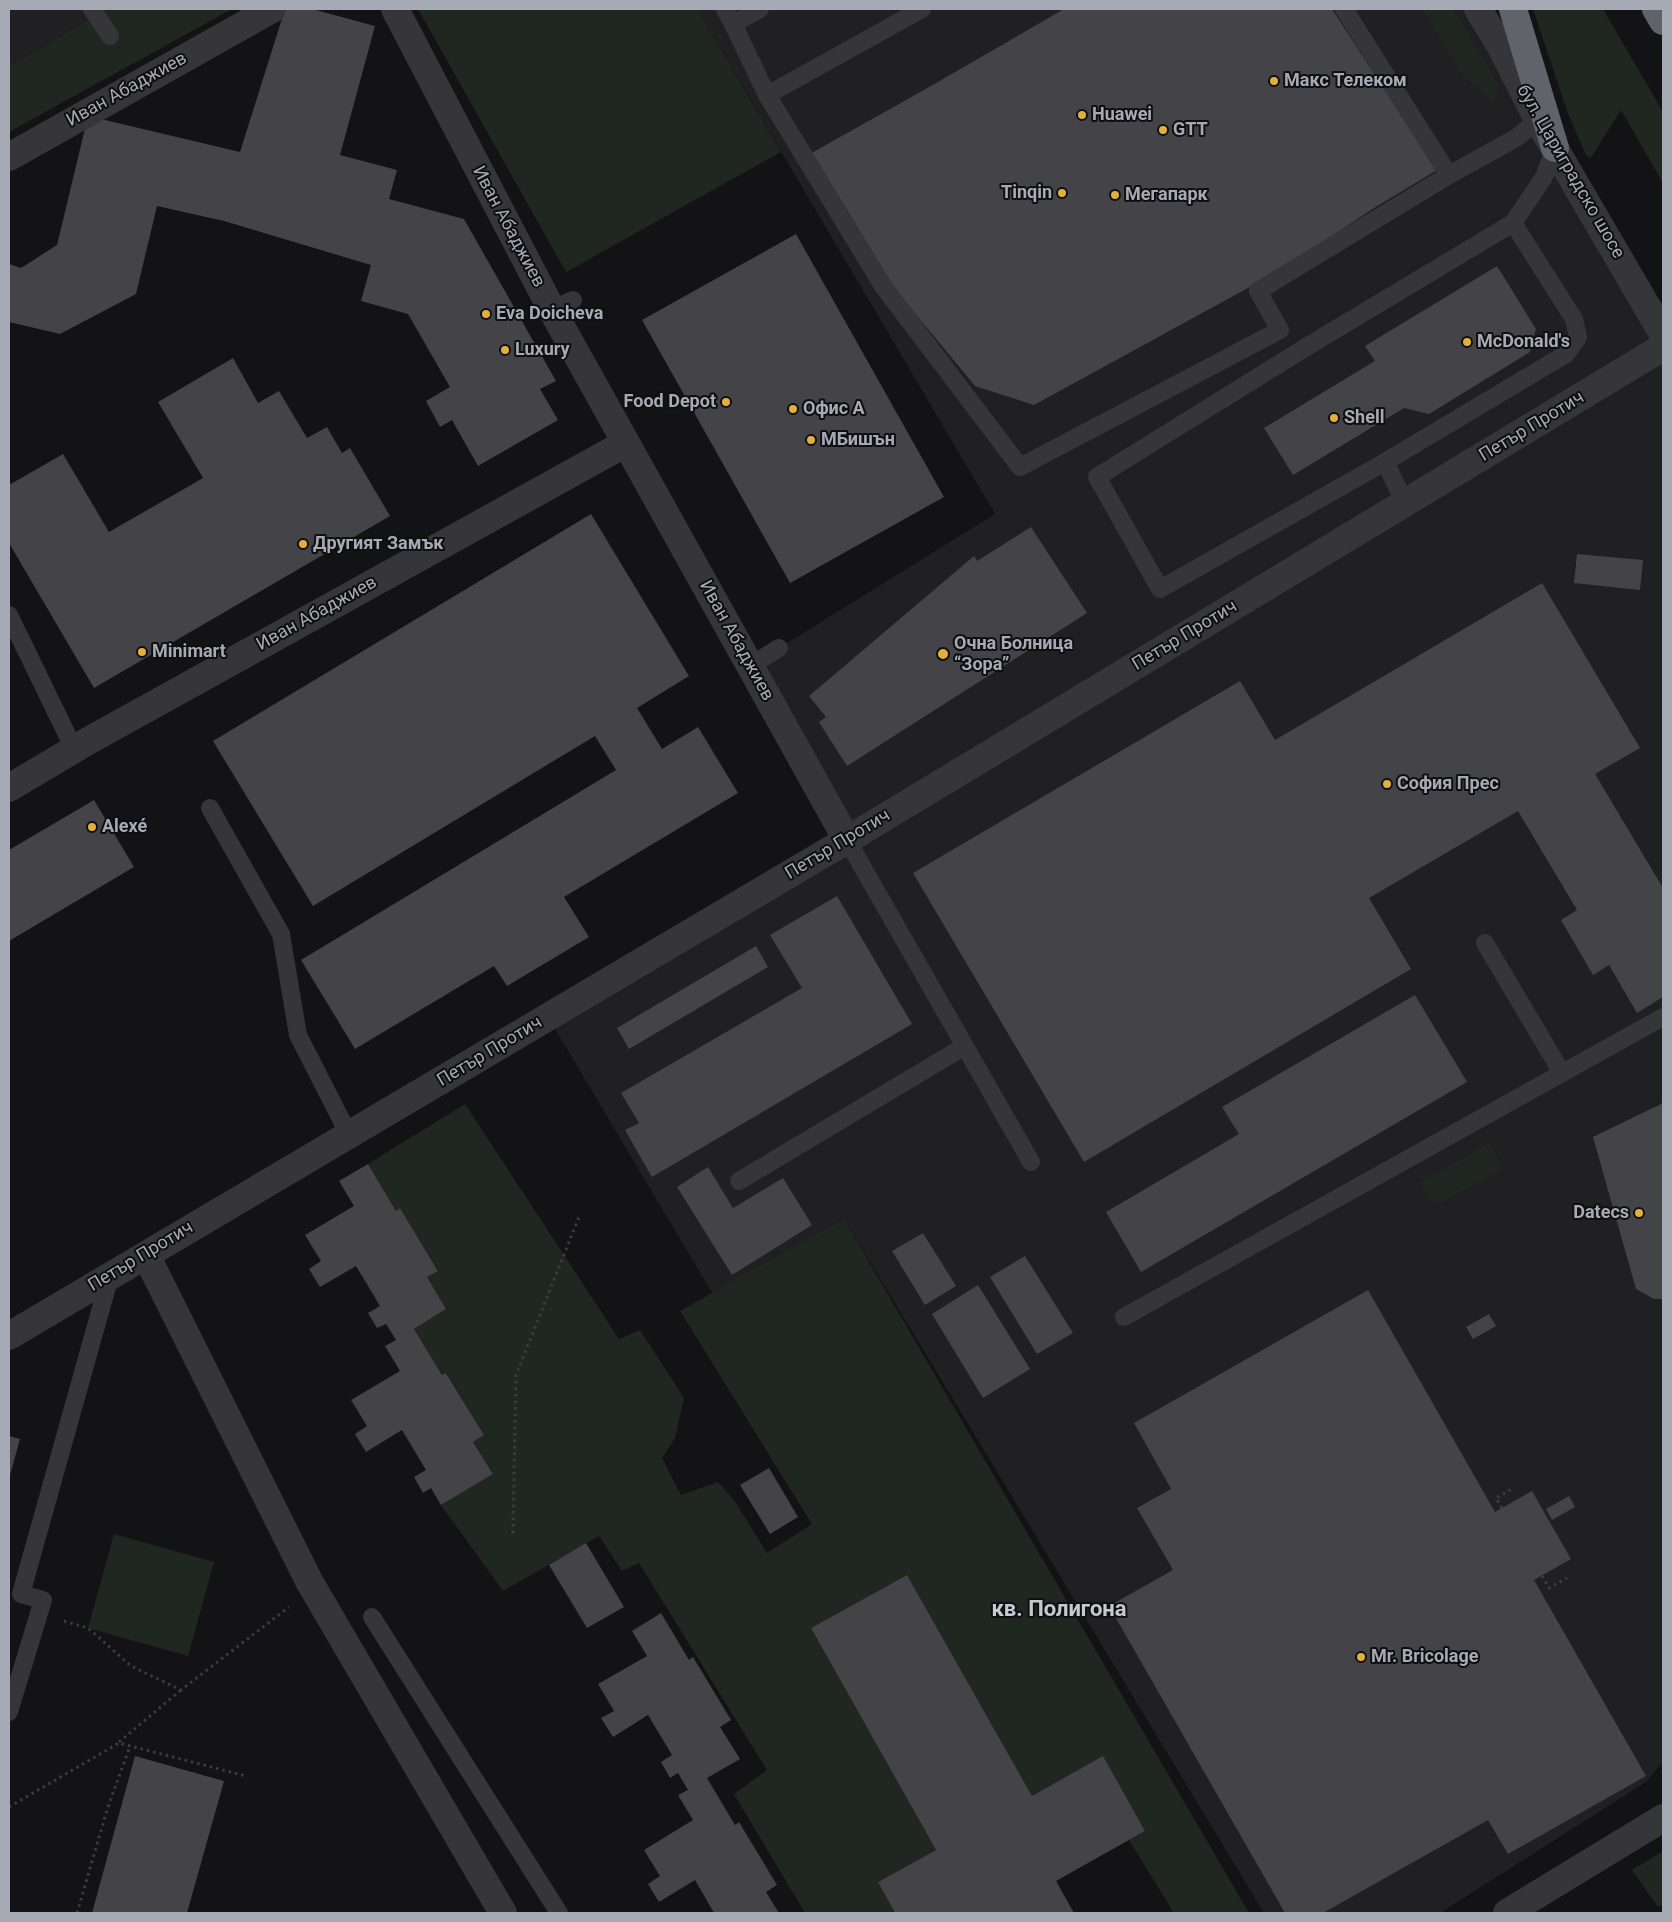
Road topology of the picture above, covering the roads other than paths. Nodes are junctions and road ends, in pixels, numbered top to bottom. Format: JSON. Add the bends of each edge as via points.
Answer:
{"nodes":[{"id":1,"x":92,"y":9,"type":"edge"},
{"id":2,"x":272,"y":9,"type":"edge"},
{"id":3,"x":395,"y":9,"type":"edge"},
{"id":4,"x":760,"y":9,"type":"edge"},
{"id":5,"x":922,"y":9,"type":"edge"},
{"id":6,"x":1344,"y":9,"type":"edge"},
{"id":7,"x":1478,"y":9,"type":"edge"},
{"id":8,"x":1513,"y":9,"type":"edge"},
{"id":9,"x":1656,"y":9,"type":"edge"},
{"id":10,"x":729,"y":16,"type":"edge"},
{"id":11,"x":1663,"y":21,"type":"edge"},
{"id":12,"x":110,"y":36,"type":"dead end"},
{"id":13,"x":767,"y":95,"type":"junction"},
{"id":14,"x":1538,"y":120,"type":"junction"},
{"id":15,"x":1555,"y":148,"type":"junction"},
{"id":16,"x":9,"y":157,"type":"edge"},
{"id":17,"x":1449,"y":175,"type":"junction"},
{"id":18,"x":1513,"y":223,"type":"junction"},
{"id":19,"x":1663,"y":334,"type":"edge"},
{"id":20,"x":1663,"y":348,"type":"edge"},
{"id":21,"x":626,"y":443,"type":"junction"},
{"id":22,"x":1385,"y":462,"type":"junction"},
{"id":23,"x":1405,"y":503,"type":"junction"},
{"id":24,"x":9,"y":616,"type":"edge"},
{"id":25,"x":779,"y":648,"type":"dead end"},
{"id":26,"x":750,"y":666,"type":"junction"},
{"id":27,"x":74,"y":749,"type":"junction"},
{"id":28,"x":9,"y":788,"type":"edge"},
{"id":29,"x":210,"y":808,"type":"dead end"},
{"id":30,"x":847,"y":840,"type":"junction"},
{"id":31,"x":1485,"y":943,"type":"dead end"},
{"id":32,"x":1663,"y":1017,"type":"edge"},
{"id":33,"x":965,"y":1046,"type":"junction"},
{"id":34,"x":1562,"y":1073,"type":"junction"},
{"id":35,"x":349,"y":1135,"type":"junction"},
{"id":36,"x":1031,"y":1162,"type":"dead end"},
{"id":37,"x":739,"y":1181,"type":"dead end"},
{"id":38,"x":146,"y":1255,"type":"junction"},
{"id":39,"x":110,"y":1276,"type":"junction"},
{"id":40,"x":1124,"y":1317,"type":"dead end"},
{"id":41,"x":9,"y":1336,"type":"edge"},
{"id":42,"x":372,"y":1617,"type":"dead end"},
{"id":43,"x":9,"y":1712,"type":"edge"},
{"id":44,"x":1663,"y":1818,"type":"edge"},
{"id":45,"x":503,"y":1913,"type":"edge"},
{"id":46,"x":559,"y":1913,"type":"edge"},
{"id":47,"x":1507,"y":1913,"type":"edge"}],
"edges":[{"from":1,"to":12,"type":"lane"},
{"from":2,"to":16,"type":"street","name":"Иван Абаджиев"},
{"from":3,"to":21,"type":"street","name":"Иван Абаджиев","via":[[562,305]]},
{"from":4,"to":10,"type":"lane"},
{"from":5,"to":13,"type":"lane"},
{"from":6,"to":17,"type":"lane"},
{"from":7,"to":14,"type":"street","name":"бул. Цариградско шосе"},
{"from":8,"to":15,"type":"highway"},
{"from":9,"to":11,"type":"highway"},
{"from":10,"to":13,"type":"lane"},
{"from":13,"to":17,"type":"lane","via":[[883,286],[1020,467],[1280,330],[1258,291]]},
{"from":14,"to":15,"type":"street","name":"бул. Цариградско шосе"},
{"from":14,"to":17,"type":"lane","via":[[1516,138]]},
{"from":15,"to":18,"type":"lane","via":[[1544,177]]},
{"from":15,"to":19,"type":"street","name":"бул. Цариградско шосе"},
{"from":18,"to":22,"type":"lane","via":[[1574,319],[1578,336],[1566,354]]},
{"from":18,"to":22,"type":"lane","via":[[1097,477],[1160,589]]},
{"from":20,"to":23,"type":"street","name":"Петър Протич"},
{"from":21,"to":26,"type":"street","name":"Иван Абаджиев"},
{"from":21,"to":27,"type":"street","name":"Иван Абаджиев"},
{"from":22,"to":23,"type":"lane"},
{"from":23,"to":30,"type":"street","name":"Петър Протич"},
{"from":24,"to":27,"type":"lane"},
{"from":25,"to":26,"type":"lane"},
{"from":26,"to":30,"type":"street","name":"Иван Абаджиев"},
{"from":27,"to":28,"type":"street","name":"Иван Абаджиев"},
{"from":29,"to":35,"type":"lane","via":[[281,934],[298,1035]]},
{"from":30,"to":33,"type":"lane"},
{"from":30,"to":35,"type":"street","name":"Петър Протич"},
{"from":31,"to":34,"type":"lane"},
{"from":32,"to":34,"type":"lane"},
{"from":33,"to":36,"type":"lane"},
{"from":33,"to":37,"type":"lane"},
{"from":34,"to":40,"type":"lane"},
{"from":35,"to":38,"type":"street","name":"Петър Протич"},
{"from":38,"to":39,"type":"street","name":"Петър Протич"},
{"from":38,"to":45,"type":"street","via":[[309,1581]]},
{"from":39,"to":41,"type":"street","name":"Петър Протич"},
{"from":39,"to":43,"type":"lane","via":[[21,1594],[43,1600]]},
{"from":42,"to":46,"type":"lane"},
{"from":44,"to":47,"type":"street"}]}
